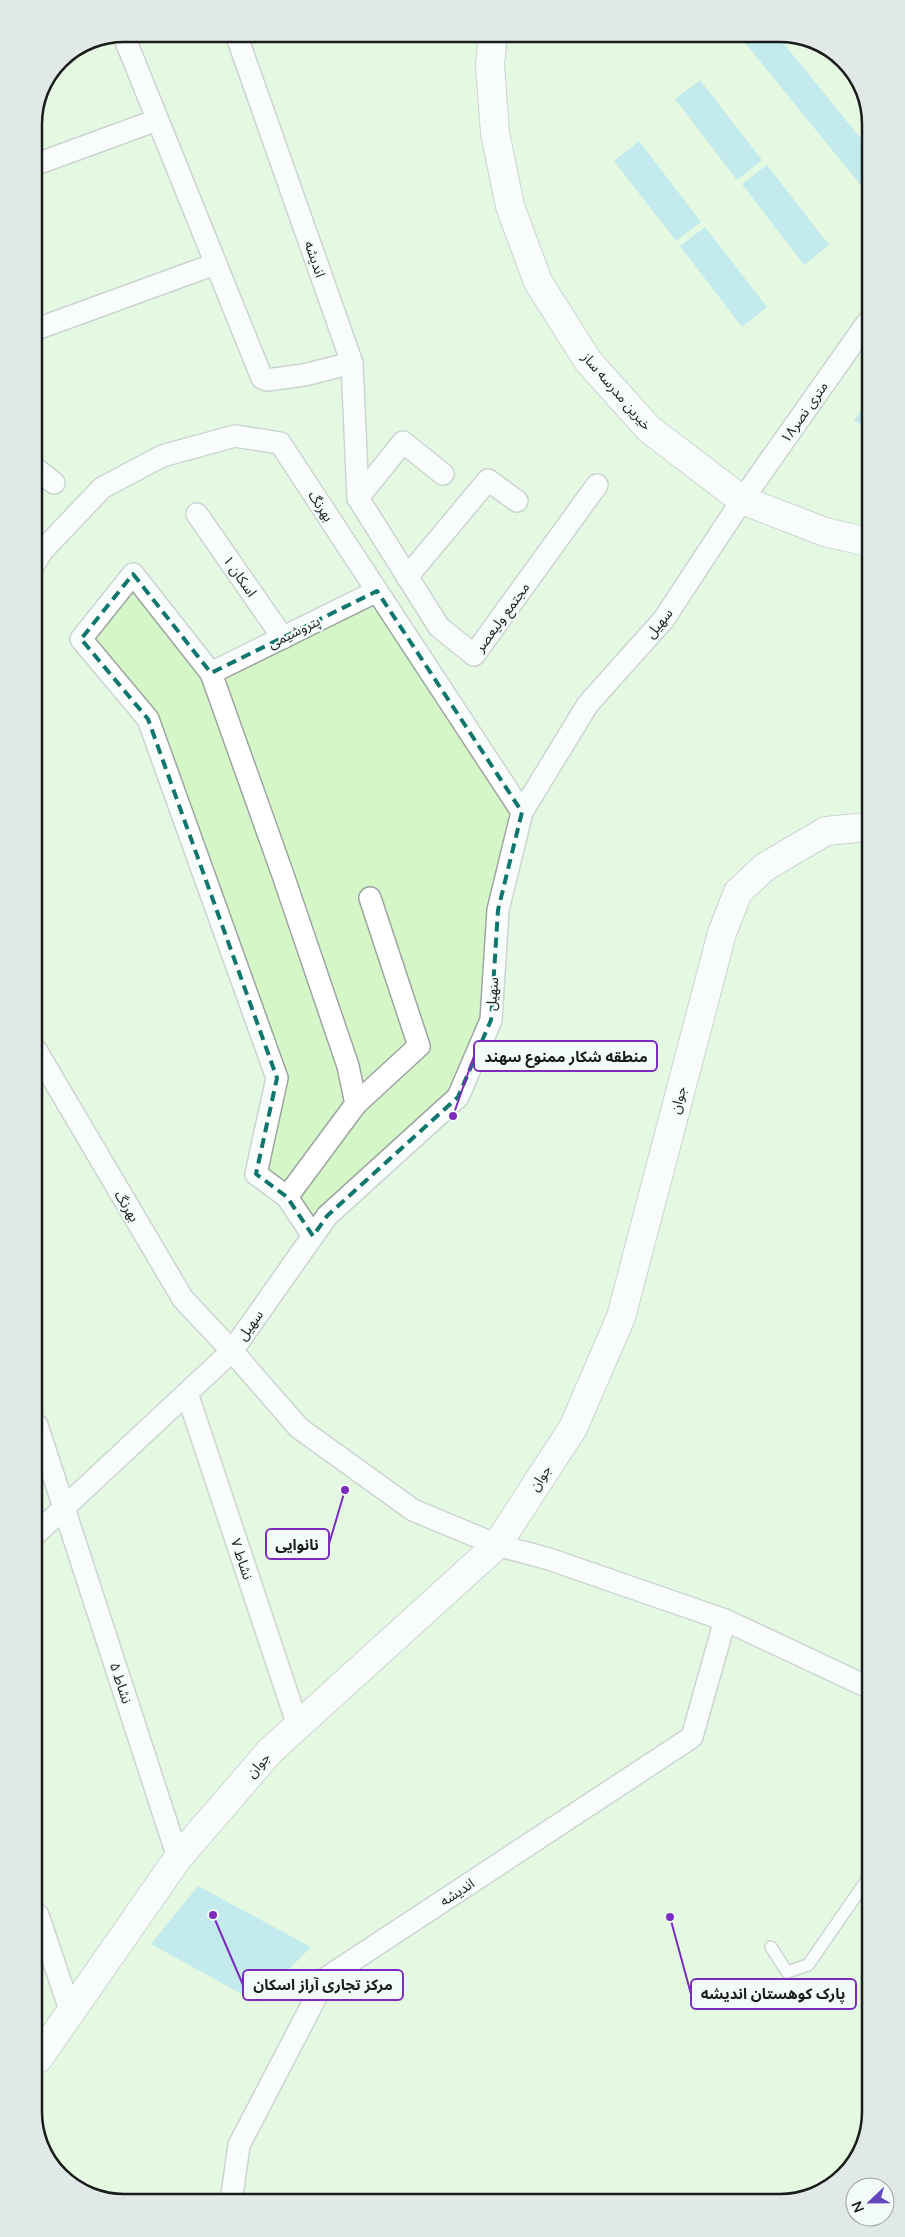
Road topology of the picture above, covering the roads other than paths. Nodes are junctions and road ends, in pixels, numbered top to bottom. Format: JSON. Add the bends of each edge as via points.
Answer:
{"nodes":[{"id":1,"x":126,"y":42,"type":"edge"},
{"id":2,"x":239,"y":42,"type":"edge"},
{"id":3,"x":492,"y":43,"type":"edge"},
{"id":4,"x":157,"y":120,"type":"junction"},
{"id":5,"x":43,"y":161,"type":"edge"},
{"id":6,"x":215,"y":264,"type":"junction"},
{"id":7,"x":43,"y":327,"type":"edge"},
{"id":8,"x":862,"y":330,"type":"edge"},
{"id":9,"x":352,"y":363,"type":"junction"},
{"id":10,"x":43,"y":474,"type":"edge"},
{"id":11,"x":443,"y":474,"type":"dead end"},
{"id":12,"x":54,"y":483,"type":"dead end"},
{"id":13,"x":597,"y":485,"type":"dead end"},
{"id":14,"x":357,"y":494,"type":"junction"},
{"id":15,"x":742,"y":500,"type":"junction"},
{"id":16,"x":517,"y":501,"type":"dead end"},
{"id":17,"x":197,"y":514,"type":"dead end"},
{"id":18,"x":862,"y":541,"type":"edge"},
{"id":19,"x":43,"y":550,"type":"edge"},
{"id":20,"x":408,"y":577,"type":"junction"},
{"id":21,"x":377,"y":591,"type":"junction"},
{"id":22,"x":283,"y":638,"type":"junction"},
{"id":23,"x":211,"y":673,"type":"junction"},
{"id":24,"x":522,"y":812,"type":"junction"},
{"id":25,"x":862,"y":827,"type":"edge"},
{"id":26,"x":370,"y":898,"type":"dead end"},
{"id":27,"x":43,"y":1061,"type":"edge"},
{"id":28,"x":356,"y":1104,"type":"junction"},
{"id":29,"x":287,"y":1197,"type":"junction"},
{"id":30,"x":312,"y":1236,"type":"junction"},
{"id":31,"x":232,"y":1351,"type":"junction"},
{"id":32,"x":187,"y":1393,"type":"junction"},
{"id":33,"x":42,"y":1441,"type":"edge"},
{"id":34,"x":63,"y":1508,"type":"junction"},
{"id":35,"x":42,"y":1528,"type":"edge"},
{"id":36,"x":497,"y":1545,"type":"junction"},
{"id":37,"x":725,"y":1620,"type":"junction"},
{"id":38,"x":862,"y":1684,"type":"edge"},
{"id":39,"x":298,"y":1726,"type":"junction"},
{"id":40,"x":178,"y":1858,"type":"junction"},
{"id":41,"x":862,"y":1887,"type":"edge"},
{"id":42,"x":42,"y":1927,"type":"edge"},
{"id":43,"x":771,"y":1947,"type":"dead end"},
{"id":44,"x":71,"y":2013,"type":"junction"},
{"id":45,"x":42,"y":2053,"type":"edge"},
{"id":46,"x":232,"y":2194,"type":"edge"}],
"edges":[{"from":1,"to":4,"type":"street"},
{"from":2,"to":9,"type":"street","name":"اندیشه"},
{"from":3,"to":15,"type":"street","name":"خیرین مدرسه ساز","via":[[490,65],[495,133],[510,206],[538,282],[588,361],[649,429]]},
{"from":4,"to":5,"type":"street"},
{"from":4,"to":6,"type":"street"},
{"from":6,"to":7,"type":"street"},
{"from":6,"to":9,"type":"street","via":[[262,378],[304,374]]},
{"from":8,"to":15,"type":"street","name":"۱۸متری نصر"},
{"from":9,"to":14,"type":"street","name":"اندیشه"},
{"from":10,"to":12,"type":"street"},
{"from":11,"to":14,"type":"street","via":[[403,442]]},
{"from":13,"to":20,"type":"street","name":"مجتمع ولیعصر","via":[[474,656],[439,626]]},
{"from":14,"to":20,"type":"street","name":"مجتمع ولیعصر"},
{"from":15,"to":18,"type":"street","name":"خیرین مدرسه ساز","via":[[825,532]]},
{"from":15,"to":24,"type":"street","name":"سهیل","via":[[664,619],[588,704]]},
{"from":16,"to":20,"type":"street","via":[[488,480]]},
{"from":17,"to":22,"type":"street","name":"اسکان ۱"},
{"from":19,"to":21,"type":"street","name":"بهرنگ","via":[[102,488],[162,456],[235,436],[280,443]]},
{"from":21,"to":22,"type":"street","name":"پتروشیمی"},
{"from":21,"to":24,"type":"street","name":"بهرنگ"},
{"from":22,"to":23,"type":"street","name":"پتروشیمی"},
{"from":23,"to":28,"type":"street","via":[[345,1057]]},
{"from":23,"to":29,"type":"street","via":[[133,574],[81,639],[148,719],[277,1078],[256,1174]]},
{"from":24,"to":30,"type":"street","name":"سهیل","via":[[498,910],[491,1020],[458,1097],[327,1216]]},
{"from":25,"to":36,"type":"street","name":"جوان","via":[[826,830],[765,867],[738,892],[722,933],[621,1317],[573,1428]]},
{"from":26,"to":28,"type":"street","via":[[419,1046]]},
{"from":27,"to":31,"type":"street","name":"بهرنگ","via":[[183,1299]]},
{"from":28,"to":29,"type":"street"},
{"from":29,"to":30,"type":"street"},
{"from":30,"to":31,"type":"street","name":"سهیل"},
{"from":31,"to":32,"type":"street","name":"سهیل"},
{"from":31,"to":36,"type":"street","name":"بهرنگ","via":[[299,1428],[413,1510]]},
{"from":32,"to":34,"type":"street","name":"سهیل"},
{"from":32,"to":39,"type":"street","name":"نشاط ۷"},
{"from":33,"to":34,"type":"street","name":"نشاط ۵"},
{"from":34,"to":35,"type":"street","name":"سهیل"},
{"from":34,"to":40,"type":"street","name":"نشاط ۵"},
{"from":36,"to":37,"type":"street","name":"بهرنگ","via":[[549,1559]]},
{"from":36,"to":39,"type":"street","name":"جوان"},
{"from":37,"to":38,"type":"street","name":"بهرنگ"},
{"from":37,"to":46,"type":"street","name":"اندیشه","via":[[692,1737],[326,1978],[239,2144]]},
{"from":39,"to":40,"type":"street","name":"جوان","via":[[270,1751]]},
{"from":40,"to":44,"type":"street","name":"جوان"},
{"from":41,"to":43,"type":"lane","via":[[808,1965],[787,1972]]},
{"from":42,"to":44,"type":"street"},
{"from":44,"to":45,"type":"street","name":"جوان"}]}
